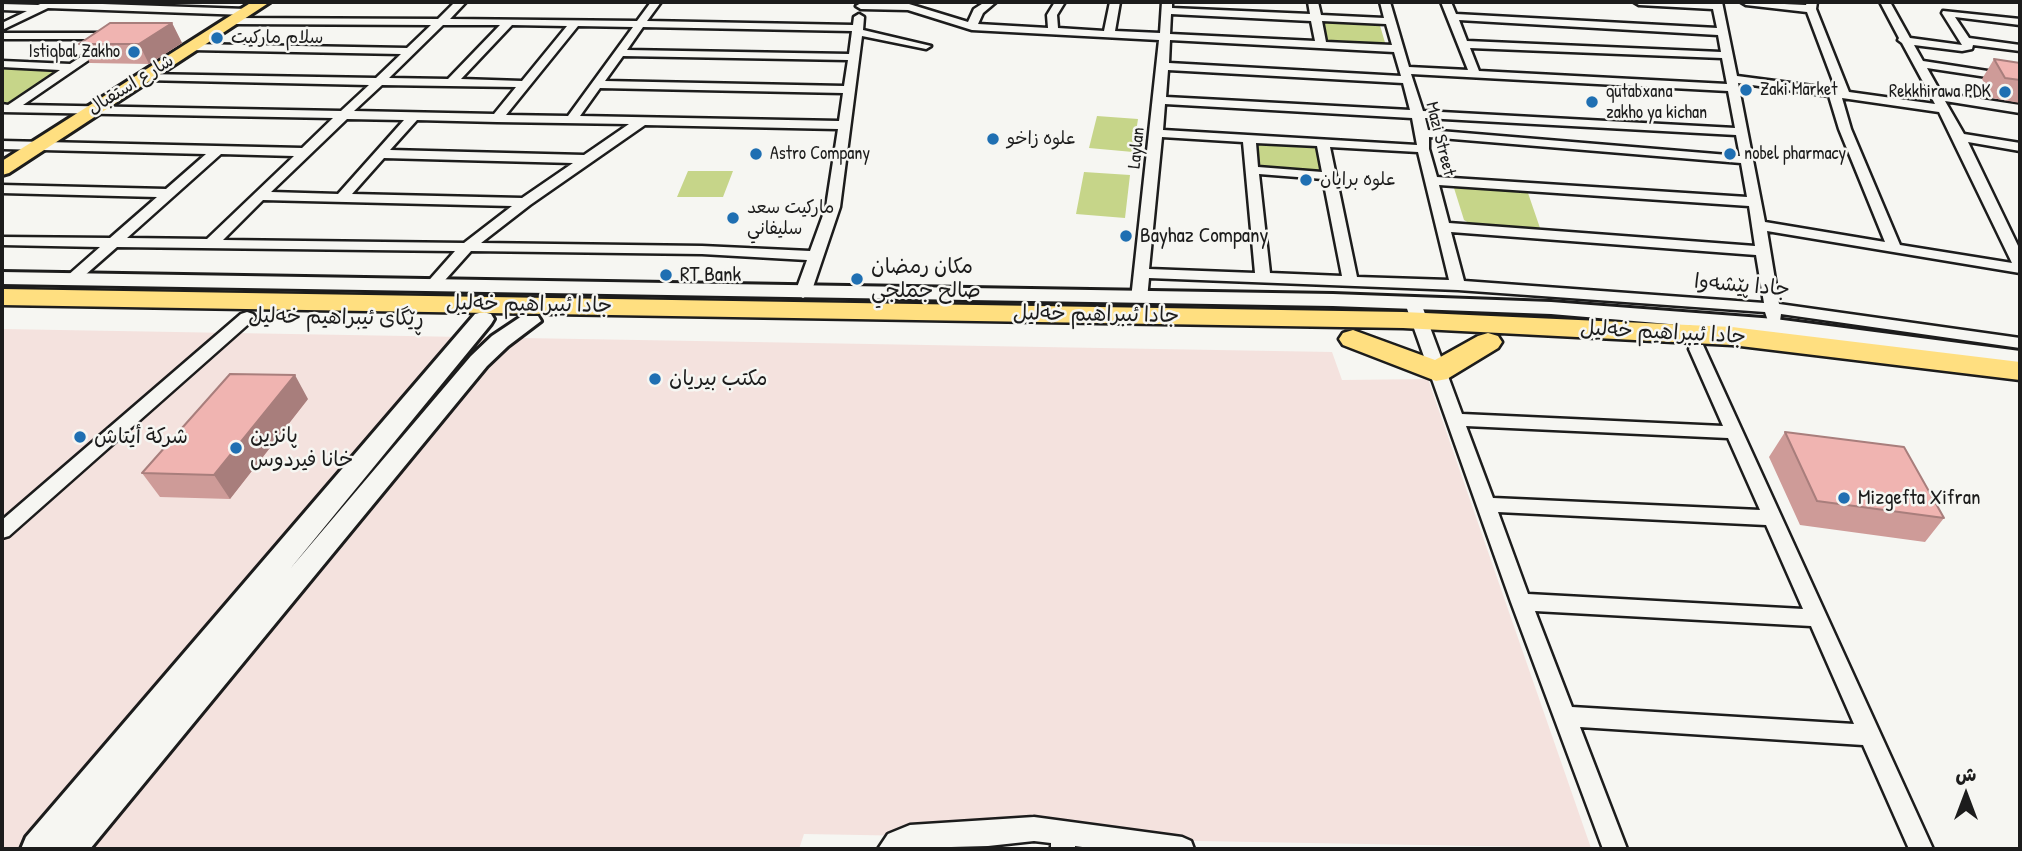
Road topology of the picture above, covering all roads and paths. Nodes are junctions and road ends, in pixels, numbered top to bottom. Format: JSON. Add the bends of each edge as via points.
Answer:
{"nodes":[{"id":1,"x":121,"y":2,"type":"edge"},
{"id":2,"x":262,"y":2,"type":"edge"},
{"id":3,"x":461,"y":2,"type":"edge"},
{"id":4,"x":656,"y":2,"type":"edge"},
{"id":5,"x":1060,"y":2,"type":"edge"},
{"id":6,"x":1115,"y":2,"type":"edge"},
{"id":7,"x":1243,"y":2,"type":"edge"},
{"id":8,"x":1313,"y":2,"type":"edge"},
{"id":9,"x":1385,"y":2,"type":"edge"},
{"id":10,"x":1447,"y":2,"type":"edge"},
{"id":11,"x":1639,"y":2,"type":"edge"},
{"id":12,"x":1746,"y":2,"type":"edge"},
{"id":13,"x":1885,"y":2,"type":"edge"},
{"id":14,"x":1937,"y":2,"type":"edge"},
{"id":15,"x":975,"y":3,"type":"edge"},
{"id":16,"x":989,"y":3,"type":"edge"},
{"id":17,"x":862,"y":4,"type":"edge"},
{"id":18,"x":1717,"y":4,"type":"edge"},
{"id":19,"x":45,"y":5,"type":"edge"},
{"id":20,"x":1167,"y":6,"type":"edge"},
{"id":21,"x":1812,"y":6,"type":"edge"},
{"id":22,"x":2,"y":7,"type":"edge"},
{"id":23,"x":110,"y":8,"type":"junction"},
{"id":24,"x":1947,"y":13,"type":"junction"},
{"id":25,"x":1243,"y":14,"type":"junction"},
{"id":26,"x":239,"y":16,"type":"junction"},
{"id":27,"x":1315,"y":17,"type":"junction"},
{"id":28,"x":1452,"y":17,"type":"junction"},
{"id":29,"x":1391,"y":21,"type":"junction"},
{"id":30,"x":441,"y":22,"type":"junction"},
{"id":31,"x":509,"y":22,"type":"junction"},
{"id":32,"x":2020,"y":22,"type":"edge"},
{"id":33,"x":575,"y":23,"type":"junction"},
{"id":34,"x":640,"y":24,"type":"junction"},
{"id":35,"x":2,"y":27,"type":"edge"},
{"id":36,"x":972,"y":27,"type":"junction"},
{"id":37,"x":857,"y":30,"type":"junction"},
{"id":38,"x":1054,"y":30,"type":"junction"},
{"id":39,"x":1724,"y":32,"type":"junction"},
{"id":40,"x":1109,"y":33,"type":"junction"},
{"id":41,"x":2,"y":36,"type":"edge"},
{"id":42,"x":1163,"y":36,"type":"junction"},
{"id":43,"x":1903,"y":40,"type":"junction"},
{"id":44,"x":1966,"y":41,"type":"junction"},
{"id":45,"x":186,"y":42,"type":"junction"},
{"id":46,"x":1321,"y":44,"type":"junction"},
{"id":47,"x":1463,"y":44,"type":"junction"},
{"id":48,"x":926,"y":46,"type":"dead end"},
{"id":49,"x":2020,"y":48,"type":"edge"},
{"id":50,"x":1398,"y":49,"type":"junction"},
{"id":51,"x":411,"y":51,"type":"junction"},
{"id":52,"x":619,"y":53,"type":"junction"},
{"id":53,"x":1725,"y":55,"type":"junction"},
{"id":54,"x":853,"y":57,"type":"junction"},
{"id":55,"x":1920,"y":64,"type":"junction"},
{"id":56,"x":2,"y":65,"type":"edge"},
{"id":57,"x":1163,"y":66,"type":"junction"},
{"id":58,"x":72,"y":67,"type":"junction"},
{"id":59,"x":1475,"y":74,"type":"junction"},
{"id":60,"x":1406,"y":75,"type":"junction"},
{"id":61,"x":143,"y":77,"type":"junction"},
{"id":62,"x":2020,"y":79,"type":"edge"},
{"id":63,"x":379,"y":81,"type":"junction"},
{"id":64,"x":452,"y":82,"type":"junction"},
{"id":65,"x":1732,"y":82,"type":"junction"},
{"id":66,"x":523,"y":84,"type":"junction"},
{"id":67,"x":597,"y":84,"type":"junction"},
{"id":68,"x":847,"y":90,"type":"junction"},
{"id":69,"x":1839,"y":93,"type":"junction"},
{"id":70,"x":1937,"y":96,"type":"junction"},
{"id":71,"x":1160,"y":100,"type":"junction"},
{"id":72,"x":5,"y":109,"type":"edge"},
{"id":73,"x":1943,"y":109,"type":"junction"},
{"id":74,"x":2020,"y":109,"type":"edge"},
{"id":75,"x":90,"y":111,"type":"junction"},
{"id":76,"x":1417,"y":113,"type":"junction"},
{"id":77,"x":343,"y":116,"type":"junction"},
{"id":78,"x":413,"y":117,"type":"junction"},
{"id":79,"x":497,"y":118,"type":"junction"},
{"id":80,"x":572,"y":119,"type":"junction"},
{"id":81,"x":1545,"y":120,"type":"junction"},
{"id":82,"x":642,"y":121,"type":"junction"},
{"id":83,"x":845,"y":125,"type":"junction"},
{"id":84,"x":1741,"y":132,"type":"junction"},
{"id":85,"x":1156,"y":133,"type":"junction"},
{"id":86,"x":1423,"y":133,"type":"junction"},
{"id":87,"x":1959,"y":137,"type":"junction"},
{"id":88,"x":1249,"y":139,"type":"junction"},
{"id":89,"x":1551,"y":144,"type":"junction"},
{"id":90,"x":2,"y":145,"type":"edge"},
{"id":91,"x":1323,"y":145,"type":"junction"},
{"id":92,"x":34,"y":146,"type":"junction"},
{"id":93,"x":2020,"y":147,"type":"edge"},
{"id":94,"x":1423,"y":149,"type":"junction"},
{"id":95,"x":218,"y":150,"type":"junction"},
{"id":96,"x":306,"y":152,"type":"junction"},
{"id":97,"x":379,"y":154,"type":"junction"},
{"id":98,"x":587,"y":159,"type":"junction"},
{"id":99,"x":1747,"y":160,"type":"junction"},
{"id":100,"x":2,"y":169,"type":"edge"},
{"id":101,"x":1252,"y":170,"type":"junction"},
{"id":102,"x":1329,"y":176,"type":"junction"},
{"id":103,"x":1432,"y":181,"type":"junction"},
{"id":104,"x":2,"y":189,"type":"edge"},
{"id":105,"x":170,"y":193,"type":"junction"},
{"id":106,"x":260,"y":196,"type":"junction"},
{"id":107,"x":342,"y":197,"type":"junction"},
{"id":108,"x":525,"y":202,"type":"junction"},
{"id":109,"x":1755,"y":202,"type":"junction"},
{"id":110,"x":1758,"y":225,"type":"junction"},
{"id":111,"x":1443,"y":227,"type":"junction"},
{"id":112,"x":2,"y":241,"type":"edge"},
{"id":113,"x":113,"y":243,"type":"junction"},
{"id":114,"x":210,"y":244,"type":"junction"},
{"id":115,"x":467,"y":247,"type":"junction"},
{"id":116,"x":1894,"y":247,"type":"junction"},
{"id":117,"x":1761,"y":251,"type":"junction"},
{"id":118,"x":816,"y":256,"type":"junction"},
{"id":119,"x":2020,"y":267,"type":"edge"},
{"id":120,"x":1142,"y":273,"type":"junction"},
{"id":121,"x":2,"y":278,"type":"edge"},
{"id":122,"x":1263,"y":278,"type":"junction"},
{"id":123,"x":71,"y":280,"type":"junction"},
{"id":124,"x":1350,"y":281,"type":"junction"},
{"id":125,"x":1458,"y":285,"type":"junction"},
{"id":126,"x":432,"y":286,"type":"junction"},
{"id":127,"x":803,"y":293,"type":"junction"},
{"id":128,"x":2,"y":297,"type":"edge"},
{"id":129,"x":629,"y":298,"type":"junction"},
{"id":130,"x":1139,"y":299,"type":"junction"},
{"id":131,"x":115,"y":307,"type":"junction"},
{"id":132,"x":192,"y":309,"type":"junction"},
{"id":133,"x":2,"y":312,"type":"edge"},
{"id":134,"x":247,"y":317,"type":"junction"},
{"id":135,"x":1774,"y":317,"type":"junction"},
{"id":136,"x":483,"y":319,"type":"junction"},
{"id":137,"x":530,"y":321,"type":"junction"},
{"id":138,"x":1419,"y":321,"type":"junction"},
{"id":139,"x":880,"y":328,"type":"joint"},
{"id":140,"x":1353,"y":339,"type":"junction"},
{"id":141,"x":1488,"y":342,"type":"junction"},
{"id":142,"x":2020,"y":344,"type":"edge"},
{"id":143,"x":1697,"y":349,"type":"junction"},
{"id":144,"x":2020,"y":358,"type":"edge"},
{"id":145,"x":2020,"y":371,"type":"edge"},
{"id":146,"x":1436,"y":372,"type":"junction"},
{"id":147,"x":2020,"y":384,"type":"edge"},
{"id":148,"x":1456,"y":420,"type":"junction"},
{"id":149,"x":1735,"y":432,"type":"junction"},
{"id":150,"x":1487,"y":505,"type":"junction"},
{"id":151,"x":1774,"y":518,"type":"junction"},
{"id":152,"x":2,"y":531,"type":"edge"},
{"id":153,"x":1521,"y":602,"type":"junction"},
{"id":154,"x":1818,"y":618,"type":"junction"},
{"id":155,"x":1564,"y":716,"type":"junction"},
{"id":156,"x":1870,"y":735,"type":"junction"},
{"id":157,"x":1063,"y":841,"type":"edge"},
{"id":158,"x":38,"y":849,"type":"edge"},
{"id":159,"x":68,"y":849,"type":"edge"},
{"id":160,"x":890,"y":849,"type":"edge"},
{"id":161,"x":1182,"y":849,"type":"edge"},
{"id":162,"x":1615,"y":849,"type":"edge"},
{"id":163,"x":1921,"y":849,"type":"edge"}],
"edges":[{"from":1,"to":23,"type":"street"},
{"from":2,"to":26,"type":"main road","name":"شارع استقبال"},
{"from":3,"to":30,"type":"street"},
{"from":4,"to":34,"type":"street"},
{"from":5,"to":38,"type":"street","via":[[1052,15]]},
{"from":6,"to":40,"type":"street"},
{"from":7,"to":25,"type":"street"},
{"from":8,"to":27,"type":"street"},
{"from":9,"to":29,"type":"street","name":"Mazi Street"},
{"from":10,"to":28,"type":"street"},
{"from":11,"to":18,"type":"street"},
{"from":12,"to":21,"type":"street"},
{"from":13,"to":43,"type":"street"},
{"from":14,"to":24,"type":"street"},
{"from":15,"to":16,"type":"street"},
{"from":16,"to":36,"type":"street","via":[[978,11]]},
{"from":17,"to":36,"type":"street","via":[[908,7]]},
{"from":17,"to":37,"type":"street"},
{"from":18,"to":39,"type":"street"},
{"from":19,"to":22,"type":"street"},
{"from":19,"to":23,"type":"street"},
{"from":19,"to":35,"type":"street"},
{"from":20,"to":25,"type":"street"},
{"from":20,"to":42,"type":"street","name":"Laylan"},
{"from":21,"to":69,"type":"street"},
{"from":23,"to":26,"type":"street"},
{"from":24,"to":32,"type":"street"},
{"from":24,"to":44,"type":"street"},
{"from":25,"to":27,"type":"street"},
{"from":26,"to":30,"type":"street"},
{"from":26,"to":45,"type":"main road","name":"شارع استقبال","via":[[207,37]]},
{"from":27,"to":29,"type":"street"},
{"from":27,"to":46,"type":"street"},
{"from":28,"to":39,"type":"street"},
{"from":28,"to":47,"type":"street"},
{"from":29,"to":50,"type":"street","name":"Mazi Street"},
{"from":30,"to":31,"type":"street"},
{"from":30,"to":51,"type":"street"},
{"from":31,"to":33,"type":"street"},
{"from":31,"to":64,"type":"street"},
{"from":33,"to":34,"type":"street"},
{"from":33,"to":66,"type":"street"},
{"from":34,"to":37,"type":"street"},
{"from":34,"to":52,"type":"street"},
{"from":36,"to":38,"type":"street"},
{"from":37,"to":48,"type":"street"},
{"from":37,"to":54,"type":"street"},
{"from":38,"to":40,"type":"street"},
{"from":39,"to":53,"type":"street"},
{"from":40,"to":42,"type":"street"},
{"from":41,"to":58,"type":"street","via":[[125,36]]},
{"from":42,"to":46,"type":"street"},
{"from":42,"to":57,"type":"street","name":"Laylan"},
{"from":43,"to":44,"type":"street","via":[[1962,48],[1968,47]]},
{"from":43,"to":55,"type":"street"},
{"from":44,"to":49,"type":"street"},
{"from":45,"to":51,"type":"street"},
{"from":45,"to":61,"type":"main road","name":"شارع استقبال"},
{"from":46,"to":50,"type":"street"},
{"from":47,"to":53,"type":"street"},
{"from":47,"to":59,"type":"street"},
{"from":50,"to":60,"type":"street","name":"Mazi Street"},
{"from":51,"to":63,"type":"street"},
{"from":52,"to":54,"type":"street"},
{"from":52,"to":67,"type":"street"},
{"from":53,"to":65,"type":"street"},
{"from":54,"to":68,"type":"street"},
{"from":55,"to":62,"type":"street"},
{"from":55,"to":70,"type":"street"},
{"from":56,"to":58,"type":"street"},
{"from":57,"to":60,"type":"street"},
{"from":57,"to":71,"type":"street","name":"Laylan"},
{"from":58,"to":72,"type":"street"},
{"from":59,"to":60,"type":"street"},
{"from":59,"to":65,"type":"street","via":[[1732,88]]},
{"from":60,"to":76,"type":"street","name":"Mazi Street"},
{"from":61,"to":63,"type":"street"},
{"from":61,"to":75,"type":"main road","name":"شارع استقبال"},
{"from":63,"to":64,"type":"street"},
{"from":63,"to":77,"type":"street"},
{"from":64,"to":66,"type":"street"},
{"from":65,"to":69,"type":"street"},
{"from":65,"to":84,"type":"street"},
{"from":66,"to":79,"type":"street"},
{"from":67,"to":68,"type":"street"},
{"from":67,"to":80,"type":"street"},
{"from":68,"to":83,"type":"street"},
{"from":69,"to":73,"type":"street"},
{"from":69,"to":116,"type":"street","via":[[1845,129]]},
{"from":70,"to":73,"type":"street"},
{"from":70,"to":74,"type":"street"},
{"from":71,"to":76,"type":"street"},
{"from":71,"to":85,"type":"street","name":"Laylan"},
{"from":72,"to":75,"type":"street"},
{"from":73,"to":87,"type":"street"},
{"from":75,"to":77,"type":"street"},
{"from":75,"to":92,"type":"main road","name":"شارع استقبال"},
{"from":76,"to":81,"type":"street"},
{"from":76,"to":86,"type":"street","name":"Mazi Street"},
{"from":77,"to":78,"type":"street"},
{"from":77,"to":96,"type":"street"},
{"from":78,"to":79,"type":"street"},
{"from":78,"to":97,"type":"street"},
{"from":79,"to":80,"type":"street"},
{"from":80,"to":82,"type":"street"},
{"from":81,"to":84,"type":"street"},
{"from":81,"to":89,"type":"street"},
{"from":82,"to":83,"type":"street"},
{"from":82,"to":98,"type":"street"},
{"from":83,"to":118,"type":"street","via":[[832,207]]},
{"from":84,"to":99,"type":"street"},
{"from":85,"to":88,"type":"street"},
{"from":85,"to":120,"type":"street","name":"Laylan"},
{"from":86,"to":89,"type":"street"},
{"from":86,"to":94,"type":"street","name":"Mazi Street"},
{"from":87,"to":93,"type":"street"},
{"from":87,"to":119,"type":"street"},
{"from":88,"to":91,"type":"street"},
{"from":88,"to":101,"type":"street"},
{"from":89,"to":99,"type":"street"},
{"from":90,"to":92,"type":"street"},
{"from":91,"to":94,"type":"street"},
{"from":91,"to":102,"type":"street"},
{"from":92,"to":95,"type":"street"},
{"from":92,"to":100,"type":"main road","name":"شارع استقبال"},
{"from":94,"to":103,"type":"street","name":"Mazi Street"},
{"from":95,"to":96,"type":"street"},
{"from":95,"to":105,"type":"street"},
{"from":96,"to":106,"type":"street"},
{"from":97,"to":98,"type":"street"},
{"from":97,"to":107,"type":"street"},
{"from":98,"to":108,"type":"street"},
{"from":99,"to":109,"type":"street"},
{"from":101,"to":102,"type":"street"},
{"from":101,"to":122,"type":"street"},
{"from":102,"to":124,"type":"street"},
{"from":103,"to":109,"type":"street"},
{"from":103,"to":111,"type":"street","name":"Mazi Street"},
{"from":104,"to":105,"type":"street"},
{"from":105,"to":113,"type":"street"},
{"from":106,"to":107,"type":"street"},
{"from":106,"to":114,"type":"street"},
{"from":107,"to":108,"type":"street"},
{"from":108,"to":115,"type":"street"},
{"from":109,"to":110,"type":"street"},
{"from":110,"to":116,"type":"street"},
{"from":110,"to":117,"type":"street"},
{"from":111,"to":117,"type":"street"},
{"from":111,"to":125,"type":"street","name":"Mazi Street"},
{"from":112,"to":113,"type":"street"},
{"from":113,"to":114,"type":"street"},
{"from":113,"to":123,"type":"street"},
{"from":114,"to":115,"type":"street"},
{"from":115,"to":118,"type":"street"},
{"from":115,"to":126,"type":"street"},
{"from":116,"to":119,"type":"street"},
{"from":117,"to":135,"type":"street"},
{"from":118,"to":127,"type":"street"},
{"from":120,"to":122,"type":"street","name":"جادا پێشەوا"},
{"from":120,"to":130,"type":"street","name":"Laylan"},
{"from":121,"to":123,"type":"main road"},
{"from":122,"to":124,"type":"street","name":"جادا پێشەوا"},
{"from":123,"to":126,"type":"main road"},
{"from":124,"to":125,"type":"street","name":"جادا پێشەوا"},
{"from":125,"to":135,"type":"street","name":"جادا پێشەوا"},
{"from":126,"to":129,"type":"main road"},
{"from":127,"to":129,"type":"main road","name":"جادا ئیبراهیم خەلیل"},
{"from":127,"to":130,"type":"main road","name":"جادا ئیبراهیم خەلیل"},
{"from":128,"to":131,"type":"highway"},
{"from":129,"to":132,"type":"highway","name":"جادا ئیبراهیم خەلیل"},
{"from":129,"to":138,"type":"highway","name":"جادا ئیبراهیم خەلیل"},
{"from":130,"to":138,"type":"main road","name":"جادا ئیبراهیم خەلیل"},
{"from":131,"to":132,"type":"highway","name":"ڕێگای ئیبراهیم خەلیل"},
{"from":131,"to":133,"type":"highway","name":"ڕێگای ئیبراهیم خەلیل"},
{"from":132,"to":134,"type":"highway","name":"ڕێگای ئیبراهیم خەلیل"},
{"from":134,"to":136,"type":"highway","name":"ڕێگای ئیبراهیم خەلیل"},
{"from":134,"to":152,"type":"street"},
{"from":135,"to":138,"type":"main road","name":"جادا ئیبراهیم خەلیل","via":[[1551,308]]},
{"from":135,"to":142,"type":"street","name":"جادا پێشەوا"},
{"from":135,"to":144,"type":"main road","name":"جادا ئیبراهیم خەلیل"},
{"from":136,"to":137,"type":"highway","name":"ڕێگای ئیبراهیم خەلیل"},
{"from":136,"to":158,"type":"main road"},
{"from":137,"to":139,"type":"highway","name":"ڕێگای ئیبراهیم خەلیل"},
{"from":137,"to":159,"type":"main road","via":[[479,361]]},
{"from":138,"to":140,"type":"highway","name":"جادا ئیبراهیم خەلیل"},
{"from":138,"to":141,"type":"highway","name":"جادا ئیبراهیم خەلیل"},
{"from":138,"to":145,"type":"highway","name":"جادا ئیبراهیم خەلیل","via":[[1732,336]]},
{"from":138,"to":146,"type":"street"},
{"from":139,"to":140,"type":"highway","name":"جادا ئیبراهیم خەلیل"},
{"from":140,"to":146,"type":"highway"},
{"from":141,"to":143,"type":"highway","name":"جادا ئیبراهیم خەلیل"},
{"from":141,"to":146,"type":"highway"},
{"from":143,"to":147,"type":"highway","name":"جادا ئیبراهیم خەلیل"},
{"from":143,"to":149,"type":"street"},
{"from":146,"to":148,"type":"street"},
{"from":148,"to":149,"type":"street"},
{"from":148,"to":150,"type":"street"},
{"from":149,"to":151,"type":"street"},
{"from":150,"to":151,"type":"street"},
{"from":150,"to":153,"type":"street"},
{"from":151,"to":154,"type":"street"},
{"from":153,"to":154,"type":"street"},
{"from":153,"to":155,"type":"street"},
{"from":154,"to":156,"type":"street"},
{"from":155,"to":156,"type":"street"},
{"from":155,"to":162,"type":"street"},
{"from":156,"to":163,"type":"street"},
{"from":157,"to":160,"type":"street","via":[[1034,829],[909,837]]},
{"from":157,"to":161,"type":"street"}]}
